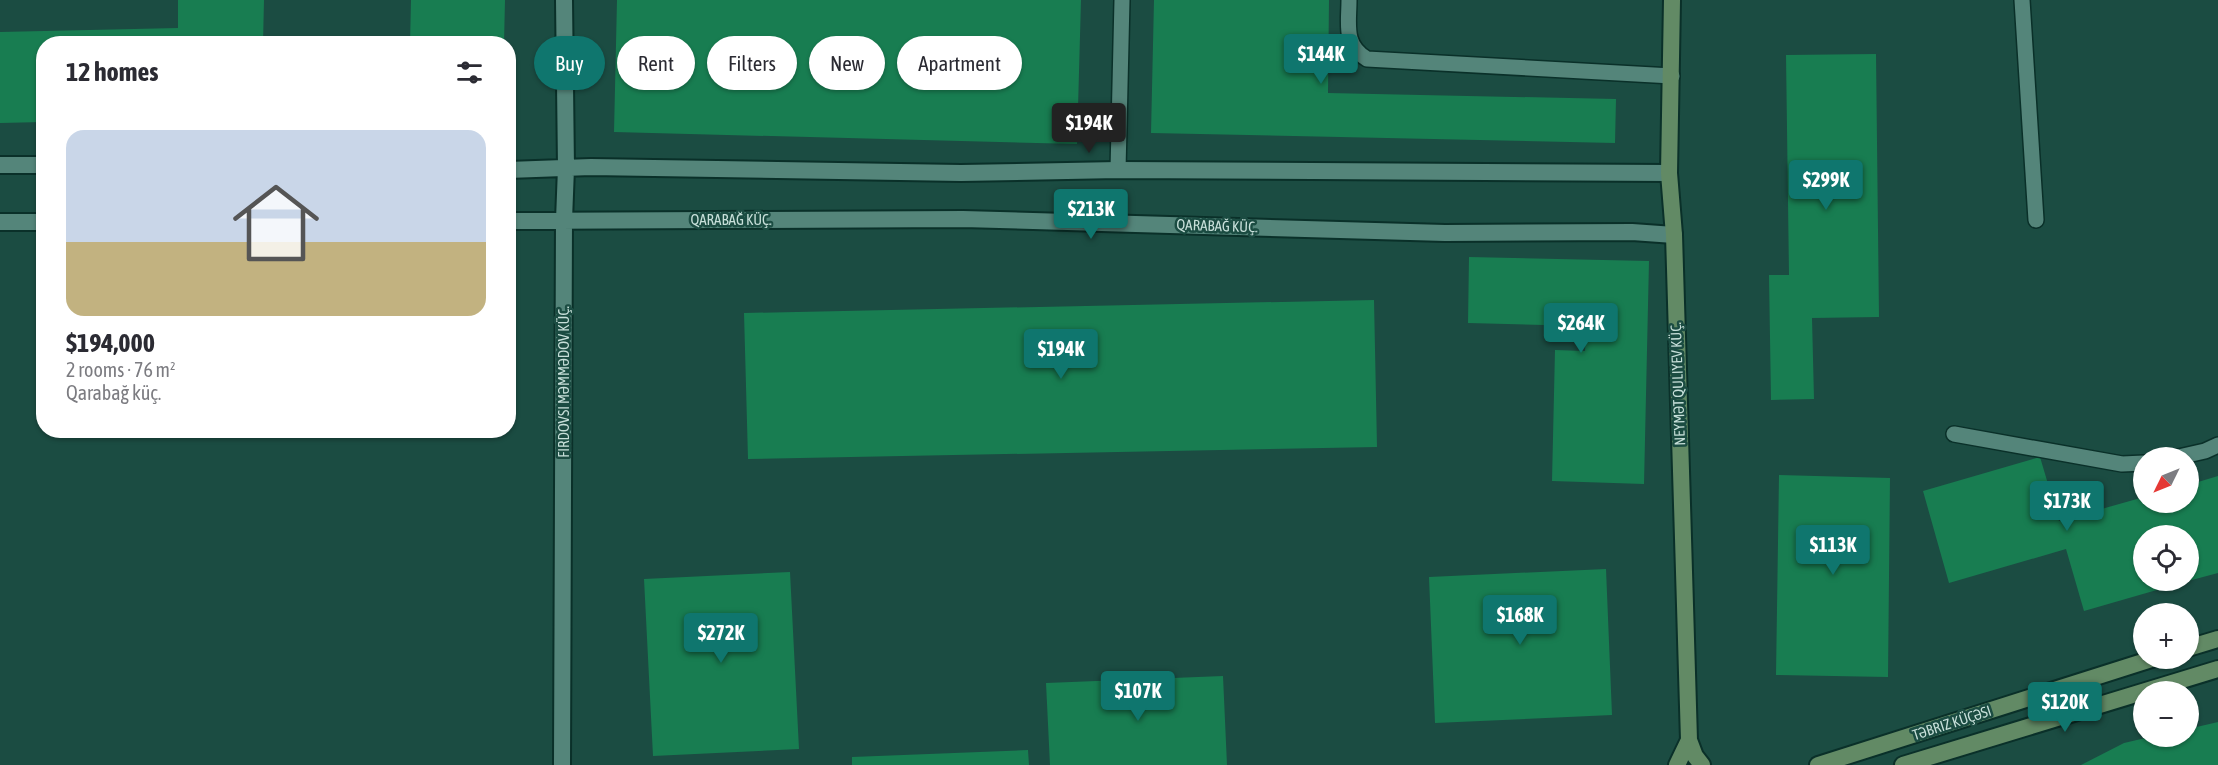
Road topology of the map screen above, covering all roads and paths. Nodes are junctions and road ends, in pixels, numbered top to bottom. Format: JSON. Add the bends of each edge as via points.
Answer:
{"nodes":[{"id":1,"x":564,"y":0,"type":"edge"},
{"id":2,"x":1122,"y":0,"type":"edge"},
{"id":3,"x":1349,"y":0,"type":"edge"},
{"id":4,"x":1672,"y":0,"type":"edge"},
{"id":5,"x":2022,"y":0,"type":"edge"},
{"id":6,"x":1672,"y":76,"type":"junction"},
{"id":7,"x":0,"y":165,"type":"edge"},
{"id":8,"x":36,"y":165,"type":"edge"},
{"id":9,"x":566,"y":168,"type":"junction"},
{"id":10,"x":516,"y":170,"type":"edge"},
{"id":11,"x":1118,"y":170,"type":"junction"},
{"id":12,"x":1669,"y":173,"type":"junction"},
{"id":13,"x":516,"y":220,"type":"edge"},
{"id":14,"x":564,"y":220,"type":"junction"},
{"id":15,"x":2036,"y":220,"type":"dead end"},
{"id":16,"x":0,"y":222,"type":"edge"},
{"id":17,"x":36,"y":222,"type":"edge"},
{"id":18,"x":1674,"y":235,"type":"junction"},
{"id":19,"x":1954,"y":434,"type":"dead end"},
{"id":20,"x":2218,"y":446,"type":"edge"},
{"id":21,"x":2199,"y":452,"type":"edge"},
{"id":22,"x":2133,"y":464,"type":"edge"},
{"id":23,"x":2218,"y":639,"type":"edge"},
{"id":24,"x":2199,"y":645,"type":"edge"},
{"id":25,"x":2133,"y":665,"type":"edge"},
{"id":26,"x":2218,"y":669,"type":"edge"},
{"id":27,"x":1689,"y":740,"type":"junction"},
{"id":28,"x":562,"y":765,"type":"edge"},
{"id":29,"x":1677,"y":765,"type":"edge"},
{"id":30,"x":1702,"y":765,"type":"edge"},
{"id":31,"x":1818,"y":765,"type":"edge"},
{"id":32,"x":1903,"y":765,"type":"edge"}],
"edges":[{"from":1,"to":9,"type":"street","name":"FIRDOVSI MƏMMƏDOV KÜÇ."},
{"from":2,"to":11,"type":"lane"},
{"from":3,"to":6,"type":"lane","via":[[1349,42],[1356,53],[1367,59]]},
{"from":4,"to":6,"type":"main road","name":"NEYMƏT QULIYEV KÜÇ."},
{"from":5,"to":15,"type":"lane"},
{"from":6,"to":12,"type":"main road","name":"NEYMƏT QULIYEV KÜÇ."},
{"from":7,"to":8,"type":"street"},
{"from":9,"to":10,"type":"street"},
{"from":9,"to":11,"type":"street","via":[[961,173]]},
{"from":9,"to":14,"type":"street","name":"FIRDOVSI MƏMMƏDOV KÜÇ."},
{"from":11,"to":12,"type":"street"},
{"from":12,"to":18,"type":"main road","name":"NEYMƏT QULIYEV KÜÇ."},
{"from":13,"to":14,"type":"street","name":"QARABAĞ KÜÇ."},
{"from":14,"to":18,"type":"street","name":"QARABAĞ KÜÇ.","via":[[963,219],[1445,233]]},
{"from":14,"to":28,"type":"street","name":"FIRDOVSI MƏMMƏDOV KÜÇ."},
{"from":16,"to":17,"type":"street"},
{"from":18,"to":27,"type":"main road","name":"NEYMƏT QULIYEV KÜÇ."},
{"from":19,"to":22,"type":"lane"},
{"from":20,"to":21,"type":"lane"},
{"from":23,"to":24,"type":"main road"},
{"from":25,"to":31,"type":"main road","name":"TƏBRIZ KÜÇƏSI"},
{"from":26,"to":32,"type":"main road","name":"TƏBRIZ KÜÇƏSI"},
{"from":27,"to":29,"type":"main road","name":"NEYMƏT QULIYEV KÜÇ."},
{"from":27,"to":30,"type":"main road"}]}
